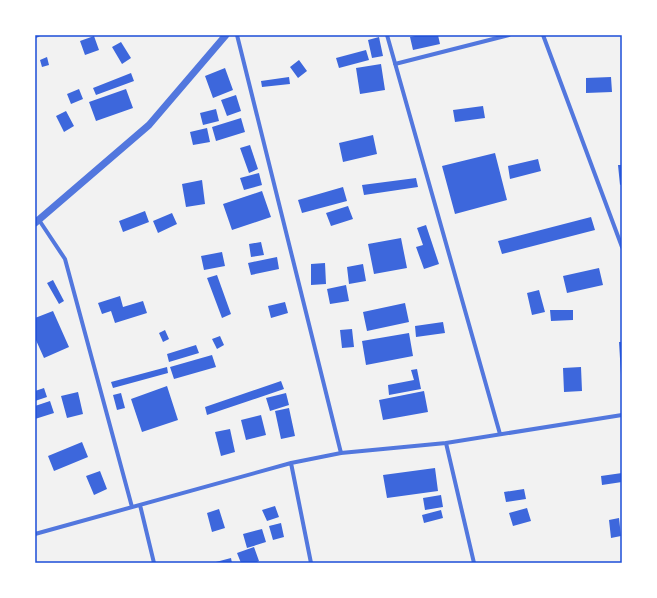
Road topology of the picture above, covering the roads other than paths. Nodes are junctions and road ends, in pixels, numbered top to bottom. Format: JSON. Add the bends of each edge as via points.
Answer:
{"nodes":[{"id":1,"x":226,"y":35,"type":"edge"},
{"id":2,"x":237,"y":35,"type":"edge"},
{"id":3,"x":386,"y":35,"type":"edge"},
{"id":4,"x":509,"y":35,"type":"edge"},
{"id":5,"x":543,"y":35,"type":"edge"},
{"id":6,"x":395,"y":64,"type":"junction"},
{"id":7,"x":37,"y":221,"type":"edge"},
{"id":8,"x":622,"y":247,"type":"edge"},
{"id":9,"x":622,"y":415,"type":"edge"},
{"id":10,"x":500,"y":434,"type":"junction"},
{"id":11,"x":446,"y":443,"type":"junction"},
{"id":12,"x":341,"y":453,"type":"junction"},
{"id":13,"x":292,"y":463,"type":"junction"},
{"id":14,"x":140,"y":505,"type":"junction"},
{"id":15,"x":132,"y":507,"type":"junction"},
{"id":16,"x":35,"y":534,"type":"edge"},
{"id":17,"x":154,"y":563,"type":"edge"},
{"id":18,"x":311,"y":563,"type":"edge"},
{"id":19,"x":474,"y":563,"type":"edge"}],
"edges":[{"from":1,"to":7,"type":"street","via":[[149,126]]},
{"from":2,"to":12,"type":"street"},
{"from":3,"to":6,"type":"street"},
{"from":4,"to":6,"type":"street"},
{"from":5,"to":8,"type":"street"},
{"from":6,"to":10,"type":"street"},
{"from":7,"to":15,"type":"street","via":[[65,259]]},
{"from":9,"to":10,"type":"street"},
{"from":10,"to":11,"type":"street"},
{"from":11,"to":12,"type":"street"},
{"from":11,"to":19,"type":"street"},
{"from":12,"to":13,"type":"street"},
{"from":13,"to":14,"type":"street"},
{"from":13,"to":18,"type":"street"},
{"from":14,"to":15,"type":"street"},
{"from":14,"to":17,"type":"street"},
{"from":15,"to":16,"type":"street"}]}
